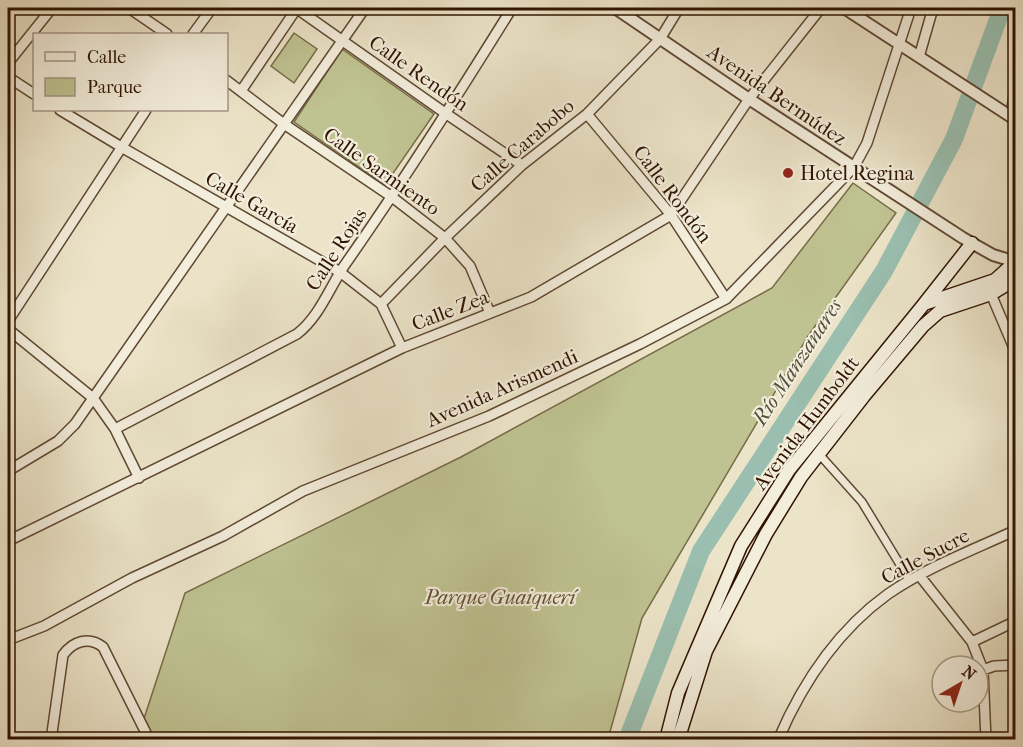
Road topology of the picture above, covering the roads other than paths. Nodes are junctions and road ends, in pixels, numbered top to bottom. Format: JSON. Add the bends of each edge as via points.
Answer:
{"nodes":[{"id":1,"x":52,"y":8,"type":"edge"},
{"id":2,"x":129,"y":8,"type":"edge"},
{"id":3,"x":212,"y":8,"type":"edge"},
{"id":4,"x":297,"y":8,"type":"edge"},
{"id":5,"x":365,"y":8,"type":"edge"},
{"id":6,"x":512,"y":8,"type":"edge"},
{"id":7,"x":615,"y":8,"type":"edge"},
{"id":8,"x":680,"y":8,"type":"edge"},
{"id":9,"x":821,"y":8,"type":"edge"},
{"id":10,"x":844,"y":8,"type":"edge"},
{"id":11,"x":911,"y":8,"type":"edge"},
{"id":12,"x":933,"y":8,"type":"edge"},
{"id":13,"x":166,"y":33,"type":"edge"},
{"id":14,"x":194,"y":33,"type":"edge"},
{"id":15,"x":660,"y":39,"type":"junction"},
{"id":16,"x":342,"y":40,"type":"junction"},
{"id":17,"x":900,"y":45,"type":"junction"},
{"id":18,"x":919,"y":57,"type":"junction"},
{"id":19,"x":8,"y":63,"type":"edge"},
{"id":20,"x":8,"y":77,"type":"edge"},
{"id":21,"x":228,"y":81,"type":"edge"},
{"id":22,"x":242,"y":91,"type":"junction"},
{"id":23,"x":33,"y":93,"type":"edge"},
{"id":24,"x":749,"y":99,"type":"junction"},
{"id":25,"x":62,"y":111,"type":"edge"},
{"id":26,"x":145,"y":111,"type":"edge"},
{"id":27,"x":445,"y":113,"type":"junction"},
{"id":28,"x":586,"y":114,"type":"junction"},
{"id":29,"x":1016,"y":120,"type":"edge"},
{"id":30,"x":284,"y":124,"type":"junction"},
{"id":31,"x":123,"y":148,"type":"junction"},
{"id":32,"x":522,"y":165,"type":"junction"},
{"id":33,"x":854,"y":167,"type":"junction"},
{"id":34,"x":392,"y":198,"type":"junction"},
{"id":35,"x":226,"y":208,"type":"junction"},
{"id":36,"x":671,"y":215,"type":"junction"},
{"id":37,"x":445,"y":238,"type":"junction"},
{"id":38,"x":967,"y":241,"type":"junction"},
{"id":39,"x":1015,"y":260,"type":"edge"},
{"id":40,"x":340,"y":272,"type":"junction"},
{"id":41,"x":1016,"y":279,"type":"edge"},
{"id":42,"x":991,"y":294,"type":"junction"},
{"id":43,"x":726,"y":300,"type":"junction"},
{"id":44,"x":381,"y":304,"type":"junction"},
{"id":45,"x":924,"y":304,"type":"junction"},
{"id":46,"x":490,"y":313,"type":"junction"},
{"id":47,"x":8,"y":321,"type":"edge"},
{"id":48,"x":8,"y":329,"type":"edge"},
{"id":49,"x":402,"y":348,"type":"junction"},
{"id":50,"x":1016,"y":353,"type":"edge"},
{"id":51,"x":93,"y":398,"type":"junction"},
{"id":52,"x":115,"y":429,"type":"junction"},
{"id":53,"x":819,"y":454,"type":"junction"},
{"id":54,"x":8,"y":471,"type":"edge"},
{"id":55,"x":139,"y":478,"type":"junction"},
{"id":56,"x":1016,"y":530,"type":"edge"},
{"id":57,"x":8,"y":541,"type":"edge"},
{"id":58,"x":919,"y":575,"type":"junction"},
{"id":59,"x":910,"y":581,"type":"junction"},
{"id":60,"x":1016,"y":621,"type":"edge"},
{"id":61,"x":8,"y":640,"type":"edge"},
{"id":62,"x":972,"y":642,"type":"junction"},
{"id":63,"x":977,"y":654,"type":"edge"},
{"id":64,"x":1016,"y":665,"type":"edge"},
{"id":65,"x":990,"y":668,"type":"edge"},
{"id":66,"x":985,"y":714,"type":"edge"},
{"id":67,"x":51,"y":740,"type":"edge"},
{"id":68,"x":144,"y":740,"type":"edge"},
{"id":69,"x":666,"y":740,"type":"edge"},
{"id":70,"x":678,"y":740,"type":"edge"},
{"id":71,"x":778,"y":740,"type":"edge"},
{"id":72,"x":986,"y":740,"type":"edge"}],
"edges":[{"from":1,"to":19,"type":"street"},
{"from":2,"to":13,"type":"street"},
{"from":3,"to":14,"type":"street"},
{"from":4,"to":16,"type":"street","name":"Calle Rendón"},
{"from":4,"to":22,"type":"street"},
{"from":5,"to":16,"type":"street"},
{"from":6,"to":27,"type":"street","name":"Calle Rojas"},
{"from":7,"to":15,"type":"street","name":"Avenida Bermúdez"},
{"from":8,"to":15,"type":"street","name":"Calle Carabobo"},
{"from":9,"to":24,"type":"street","name":"Calle Zea"},
{"from":10,"to":17,"type":"street"},
{"from":11,"to":17,"type":"street","name":"Avenida Arismendi"},
{"from":12,"to":18,"type":"street"},
{"from":15,"to":24,"type":"street","name":"Avenida Bermúdez"},
{"from":15,"to":28,"type":"street","name":"Calle Carabobo"},
{"from":16,"to":27,"type":"street","name":"Calle Rendón"},
{"from":16,"to":30,"type":"street"},
{"from":17,"to":18,"type":"street"},
{"from":17,"to":33,"type":"street","name":"Avenida Arismendi","via":[[867,143]]},
{"from":18,"to":29,"type":"street"},
{"from":20,"to":23,"type":"street"},
{"from":21,"to":22,"type":"street","name":"Calle Sarmiento"},
{"from":22,"to":30,"type":"street","name":"Calle Sarmiento"},
{"from":24,"to":33,"type":"street","name":"Avenida Bermúdez"},
{"from":24,"to":36,"type":"street","name":"Calle Zea"},
{"from":25,"to":31,"type":"street","name":"Calle García"},
{"from":26,"to":31,"type":"street"},
{"from":27,"to":32,"type":"street","name":"Calle Rendón"},
{"from":27,"to":34,"type":"street","name":"Calle Rojas"},
{"from":28,"to":32,"type":"street","name":"Calle Carabobo"},
{"from":28,"to":36,"type":"street","name":"Calle Rondón"},
{"from":30,"to":34,"type":"street","name":"Calle Sarmiento"},
{"from":30,"to":35,"type":"street"},
{"from":31,"to":35,"type":"street","name":"Calle García"},
{"from":31,"to":47,"type":"street"},
{"from":32,"to":37,"type":"street","name":"Calle Carabobo"},
{"from":33,"to":38,"type":"street","name":"Avenida Bermúdez"},
{"from":33,"to":43,"type":"street","name":"Avenida Arismendi"},
{"from":34,"to":37,"type":"street","name":"Calle Sarmiento"},
{"from":34,"to":40,"type":"street","name":"Calle Rojas"},
{"from":35,"to":40,"type":"street","name":"Calle García"},
{"from":35,"to":51,"type":"street"},
{"from":36,"to":43,"type":"street","name":"Calle Rondón"},
{"from":36,"to":46,"type":"street","name":"Calle Zea","via":[[531,297]]},
{"from":37,"to":44,"type":"street","name":"Calle Carabobo"},
{"from":37,"to":46,"type":"street","name":"Calle Sarmiento","via":[[470,266]]},
{"from":38,"to":39,"type":"street","name":"Avenida Bermúdez","via":[[993,255]]},
{"from":38,"to":45,"type":"main road","name":"Avenida Humboldt"},
{"from":39,"to":45,"type":"main road","via":[[995,280]]},
{"from":40,"to":44,"type":"street","name":"Calle García"},
{"from":40,"to":52,"type":"street","name":"Calle Rojas","via":[[308,325],[297,334]]},
{"from":41,"to":42,"type":"main road","name":"Avenida Humboldt"},
{"from":42,"to":50,"type":"street"},
{"from":42,"to":53,"type":"main road","name":"Avenida Humboldt","via":[[940,311],[923,326]]},
{"from":43,"to":61,"type":"street","name":"Avenida Arismendi","via":[[489,416],[303,491],[223,536],[132,578],[44,626]]},
{"from":44,"to":49,"type":"street","name":"Calle García"},
{"from":45,"to":69,"type":"main road","name":"Avenida Humboldt","via":[[789,471],[741,546],[678,693]]},
{"from":46,"to":49,"type":"street","name":"Calle Zea"},
{"from":48,"to":51,"type":"street"},
{"from":49,"to":55,"type":"street","name":"Calle Zea"},
{"from":51,"to":52,"type":"street"},
{"from":51,"to":54,"type":"street","via":[[58,441]]},
{"from":52,"to":55,"type":"street"},
{"from":53,"to":59,"type":"street","via":[[862,502]]},
{"from":53,"to":70,"type":"main road","name":"Avenida Humboldt","via":[[766,534],[706,651]]},
{"from":55,"to":57,"type":"street","name":"Calle Zea"},
{"from":56,"to":58,"type":"street","name":"Calle Sucre"},
{"from":58,"to":59,"type":"street","name":"Calle Sucre"},
{"from":58,"to":62,"type":"street"},
{"from":59,"to":71,"type":"street","name":"Calle Sucre","via":[[886,595],[837,639],[791,709]]},
{"from":60,"to":62,"type":"street"},
{"from":62,"to":63,"type":"street"},
{"from":64,"to":65,"type":"street"},
{"from":66,"to":72,"type":"street"},
{"from":67,"to":68,"type":"street","via":[[63,655],[69,646],[86,641],[103,647],[146,733]]}]}
